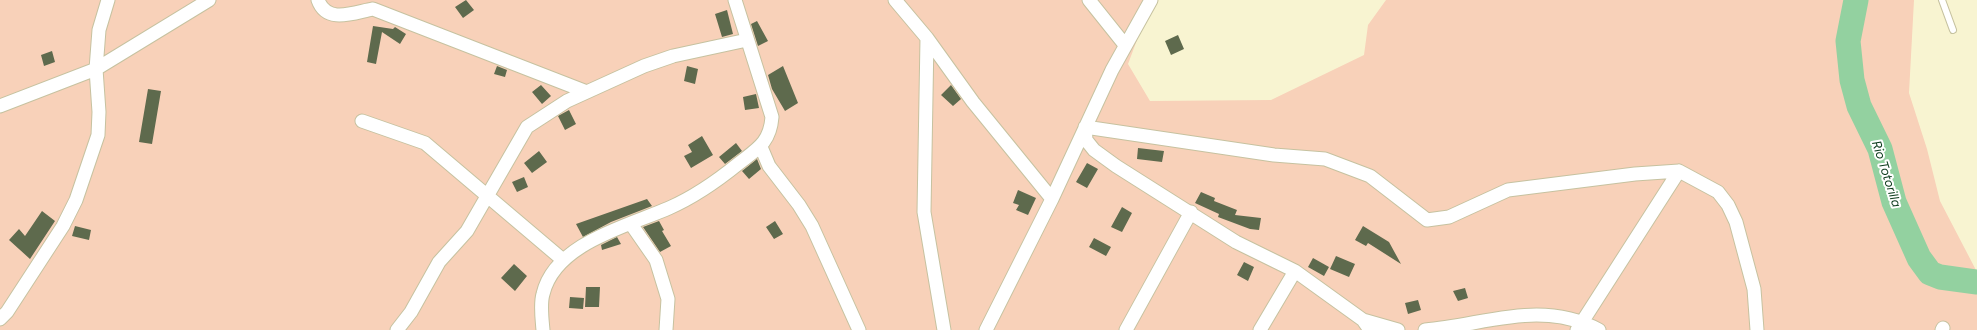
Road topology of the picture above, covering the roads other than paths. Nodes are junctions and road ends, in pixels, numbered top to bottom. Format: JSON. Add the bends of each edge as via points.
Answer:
{"nodes":[{"id":1,"x":108,"y":0,"type":"edge"},
{"id":2,"x":209,"y":0,"type":"edge"},
{"id":3,"x":318,"y":0,"type":"edge"},
{"id":4,"x":735,"y":0,"type":"edge"},
{"id":5,"x":895,"y":0,"type":"edge"},
{"id":6,"x":1089,"y":0,"type":"edge"},
{"id":7,"x":1151,"y":0,"type":"edge"},
{"id":8,"x":1942,"y":0,"type":"edge"},
{"id":9,"x":1953,"y":30,"type":"dead end"},
{"id":10,"x":928,"y":38,"type":"junction"},
{"id":11,"x":747,"y":40,"type":"junction"},
{"id":12,"x":1125,"y":45,"type":"junction"},
{"id":13,"x":96,"y":69,"type":"junction"},
{"id":14,"x":587,"y":92,"type":"junction"},
{"id":15,"x":0,"y":106,"type":"edge"},
{"id":16,"x":362,"y":121,"type":"dead end"},
{"id":17,"x":1085,"y":127,"type":"junction"},
{"id":18,"x":761,"y":147,"type":"junction"},
{"id":19,"x":1679,"y":171,"type":"junction"},
{"id":20,"x":488,"y":196,"type":"junction"},
{"id":21,"x":1052,"y":199,"type":"junction"},
{"id":22,"x":1191,"y":212,"type":"junction"},
{"id":23,"x":631,"y":224,"type":"junction"},
{"id":24,"x":563,"y":260,"type":"junction"},
{"id":25,"x":1295,"y":271,"type":"junction"},
{"id":26,"x":0,"y":319,"type":"edge"},
{"id":27,"x":1366,"y":325,"type":"edge"},
{"id":28,"x":1580,"y":326,"type":"edge"},
{"id":29,"x":397,"y":330,"type":"edge"},
{"id":30,"x":543,"y":330,"type":"edge"},
{"id":31,"x":666,"y":330,"type":"edge"},
{"id":32,"x":858,"y":330,"type":"edge"},
{"id":33,"x":944,"y":330,"type":"edge"},
{"id":34,"x":986,"y":330,"type":"edge"},
{"id":35,"x":1126,"y":330,"type":"edge"},
{"id":36,"x":1260,"y":330,"type":"edge"},
{"id":37,"x":1398,"y":330,"type":"edge"},
{"id":38,"x":1425,"y":330,"type":"edge"},
{"id":39,"x":1598,"y":330,"type":"edge"},
{"id":40,"x":1757,"y":330,"type":"edge"}],
"edges":[{"from":1,"to":13,"type":"street","via":[[99,30]]},
{"from":2,"to":13,"type":"street"},
{"from":3,"to":14,"type":"street","via":[[325,11],[333,15],[348,15],[373,9]]},
{"from":4,"to":11,"type":"street"},
{"from":5,"to":10,"type":"street"},
{"from":6,"to":12,"type":"street"},
{"from":7,"to":12,"type":"street"},
{"from":8,"to":9,"type":"lane"},
{"from":10,"to":21,"type":"street","via":[[973,102]]},
{"from":10,"to":33,"type":"street","via":[[924,212]]},
{"from":11,"to":14,"type":"street","via":[[673,56]]},
{"from":11,"to":18,"type":"street","via":[[772,117],[771,132]]},
{"from":12,"to":17,"type":"street"},
{"from":13,"to":15,"type":"street"},
{"from":13,"to":26,"type":"street","via":[[98,135],[76,200],[63,226]]},
{"from":14,"to":20,"type":"street","via":[[548,112],[526,127]]},
{"from":16,"to":20,"type":"street","via":[[424,143]]},
{"from":17,"to":19,"type":"street","via":[[1274,155],[1325,159],[1370,176],[1427,220],[1449,218],[1508,190]]},
{"from":17,"to":21,"type":"street"},
{"from":17,"to":22,"type":"street","via":[[1086,140],[1094,150]]},
{"from":18,"to":23,"type":"street","via":[[715,182],[671,208]]},
{"from":18,"to":32,"type":"street","via":[[769,166],[812,226]]},
{"from":19,"to":28,"type":"street"},
{"from":19,"to":40,"type":"street","via":[[1718,192],[1728,205],[1736,222],[1752,282]]},
{"from":20,"to":24,"type":"street"},
{"from":20,"to":29,"type":"street","via":[[468,231],[439,262],[411,312]]},
{"from":21,"to":34,"type":"street"},
{"from":22,"to":25,"type":"street","via":[[1236,242]]},
{"from":22,"to":35,"type":"street"},
{"from":23,"to":24,"type":"street","via":[[582,246]]},
{"from":23,"to":31,"type":"street","via":[[656,260],[668,299]]},
{"from":24,"to":30,"type":"street","via":[[542,294]]},
{"from":25,"to":27,"type":"street"},
{"from":25,"to":36,"type":"street"},
{"from":27,"to":37,"type":"street"},
{"from":28,"to":38,"type":"street","via":[[1547,314],[1497,317]]},
{"from":28,"to":39,"type":"street"}]}
